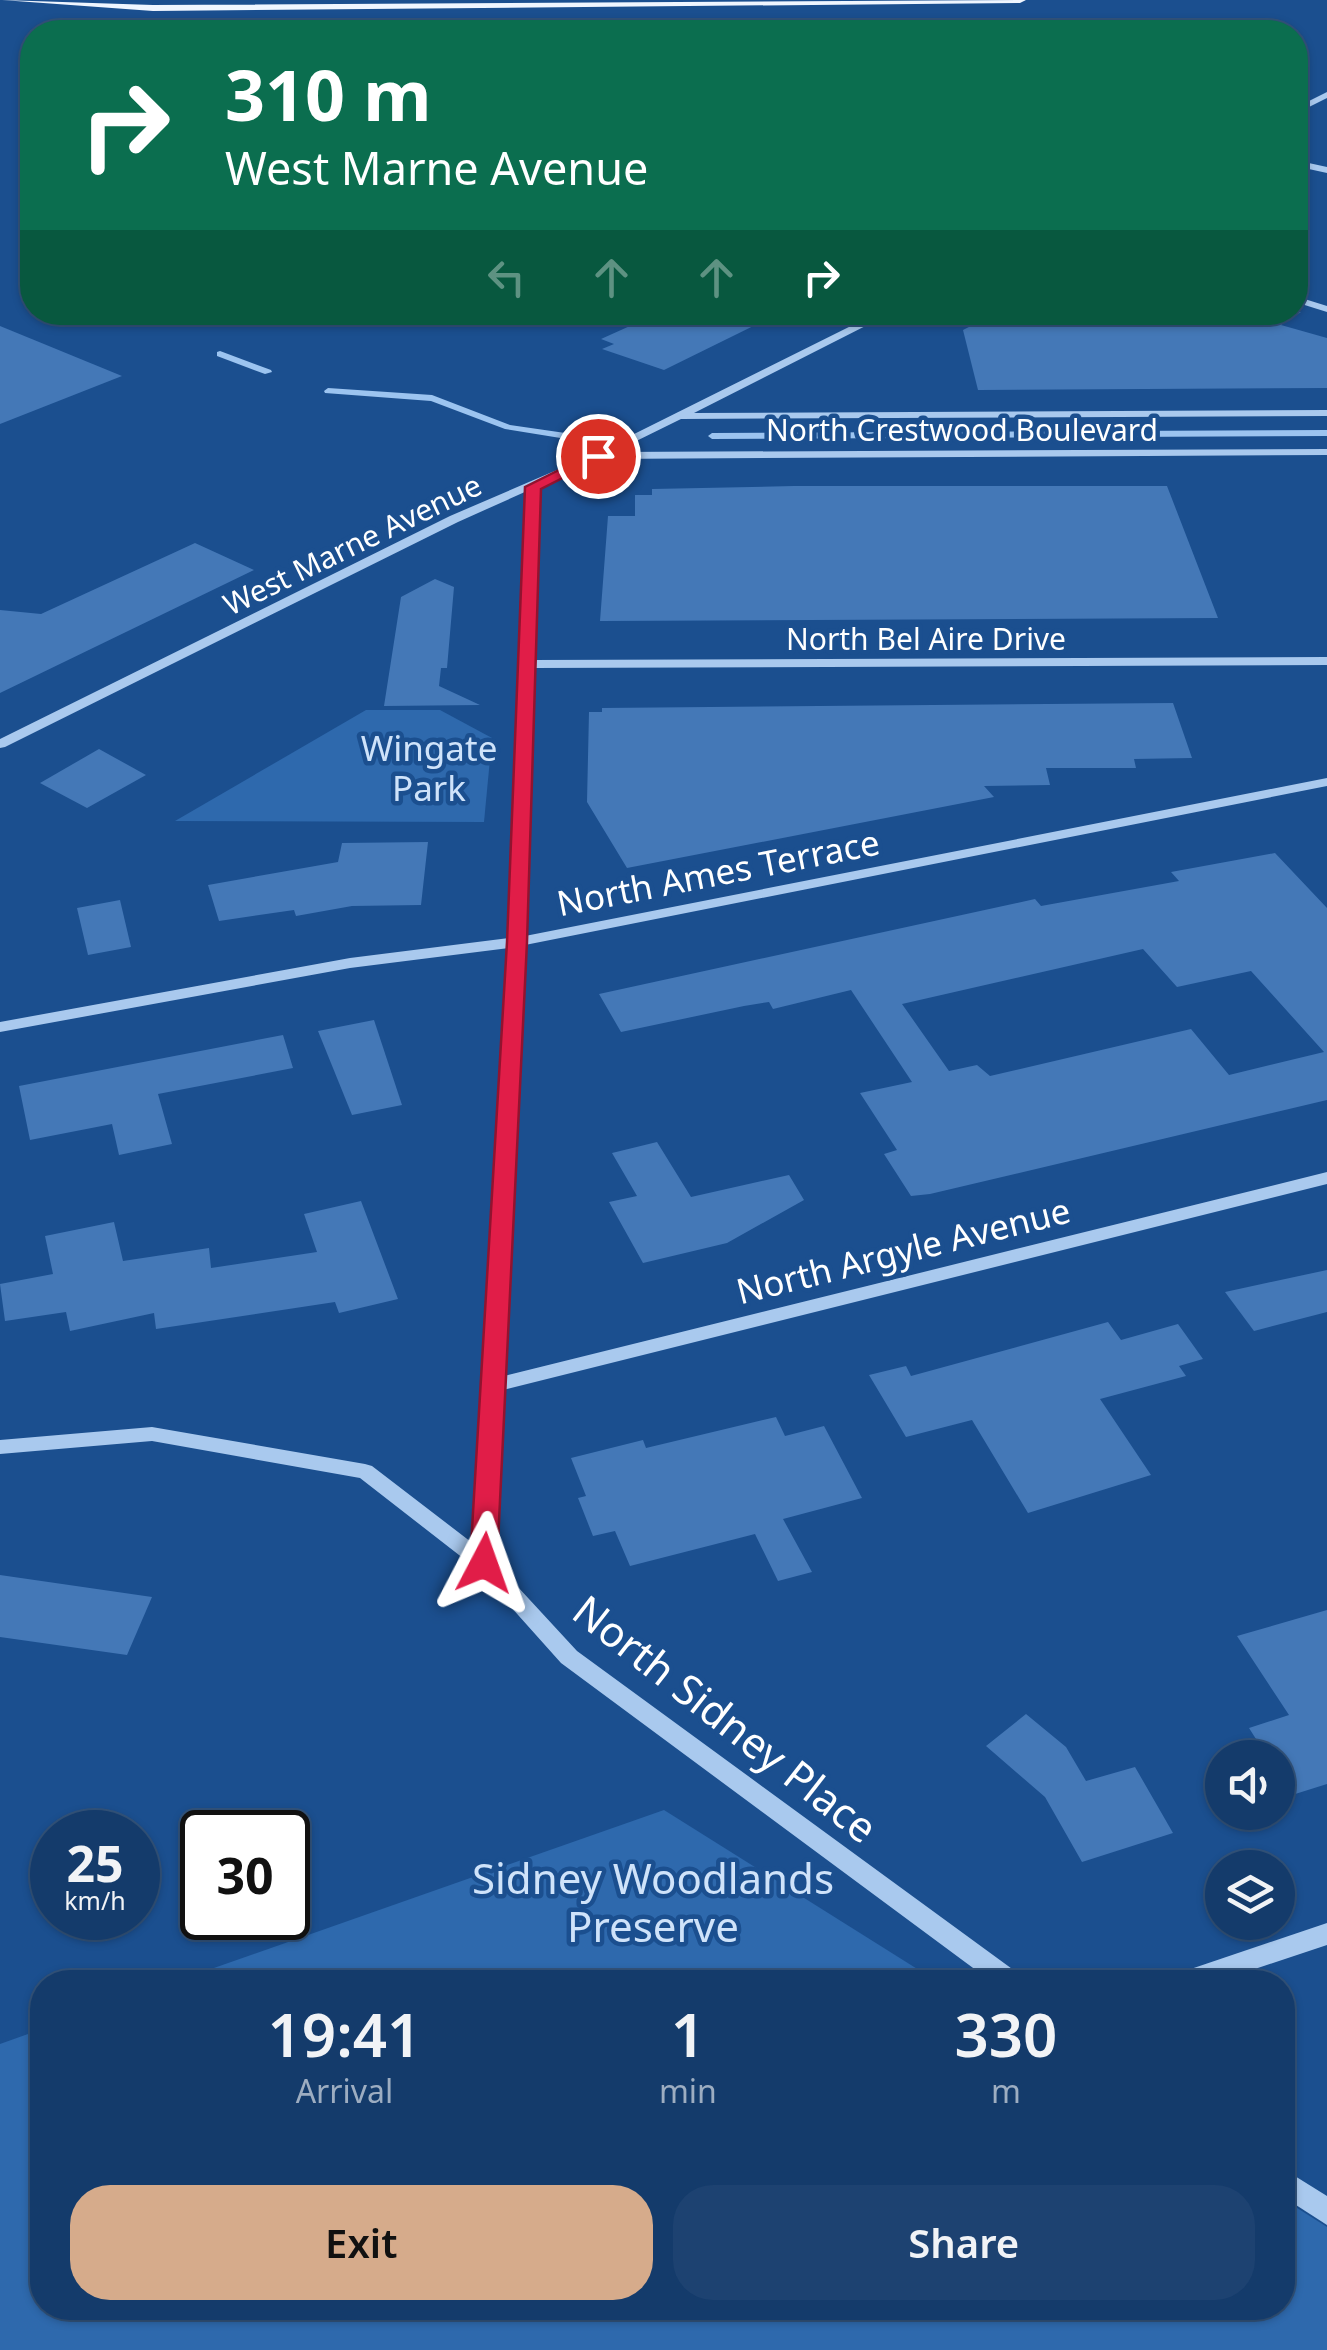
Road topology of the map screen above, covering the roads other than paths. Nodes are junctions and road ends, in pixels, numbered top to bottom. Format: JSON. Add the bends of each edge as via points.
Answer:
{"nodes":[{"id":1,"x":8,"y":0,"type":"edge"},
{"id":2,"x":1020,"y":0,"type":"edge"},
{"id":3,"x":600,"y":3,"type":"edge"},
{"id":4,"x":642,"y":3,"type":"edge"},
{"id":5,"x":862,"y":325,"type":"edge"},
{"id":6,"x":1327,"y":413,"type":"edge"},
{"id":7,"x":676,"y":416,"type":"junction"},
{"id":8,"x":1327,"y":452,"type":"edge"},
{"id":9,"x":598,"y":456,"type":"junction"},
{"id":10,"x":533,"y":487,"type":"junction"},
{"id":11,"x":1327,"y":661,"type":"edge"},
{"id":12,"x":525,"y":664,"type":"junction"},
{"id":13,"x":0,"y":744,"type":"edge"},
{"id":14,"x":1327,"y":782,"type":"edge"},
{"id":15,"x":517,"y":942,"type":"junction"},
{"id":16,"x":0,"y":1028,"type":"edge"},
{"id":17,"x":1327,"y":1178,"type":"edge"},
{"id":18,"x":495,"y":1385,"type":"junction"},
{"id":19,"x":0,"y":1447,"type":"edge"},
{"id":20,"x":484,"y":1563,"type":"junction"},
{"id":21,"x":1327,"y":1934,"type":"edge"},
{"id":22,"x":994,"y":1970,"type":"edge"},
{"id":23,"x":1221,"y":1970,"type":"edge"},
{"id":24,"x":1295,"y":2189,"type":"edge"},
{"id":25,"x":1327,"y":2212,"type":"edge"}],
"edges":[{"from":1,"to":3,"type":"main road","via":[[153,8]]},
{"from":2,"to":4,"type":"main road"},
{"from":3,"to":4,"type":"main road"},
{"from":5,"to":7,"type":"street","name":"West Marne Avenue"},
{"from":6,"to":7,"type":"street","name":"North Crestwood Boulevard"},
{"from":7,"to":9,"type":"street","name":"West Marne Avenue"},
{"from":8,"to":9,"type":"street","name":"North Crestwood Boulevard"},
{"from":9,"to":10,"type":"street","name":"West Marne Avenue"},
{"from":10,"to":12,"type":"street"},
{"from":10,"to":13,"type":"street","name":"West Marne Avenue","via":[[454,519]]},
{"from":11,"to":12,"type":"street","name":"North Bel Aire Drive"},
{"from":12,"to":15,"type":"street"},
{"from":14,"to":15,"type":"street","name":"North Ames Terrace"},
{"from":15,"to":16,"type":"street","name":"North Ames Terrace","via":[[350,963]]},
{"from":15,"to":18,"type":"street"},
{"from":17,"to":18,"type":"street","name":"North Argyle Avenue"},
{"from":18,"to":20,"type":"street"},
{"from":19,"to":20,"type":"street","name":"North Sidney Place","via":[[152,1434],[365,1471]]},
{"from":20,"to":22,"type":"street","name":"North Sidney Place","via":[[569,1657]]},
{"from":21,"to":23,"type":"street"},
{"from":24,"to":25,"type":"street"}]}
